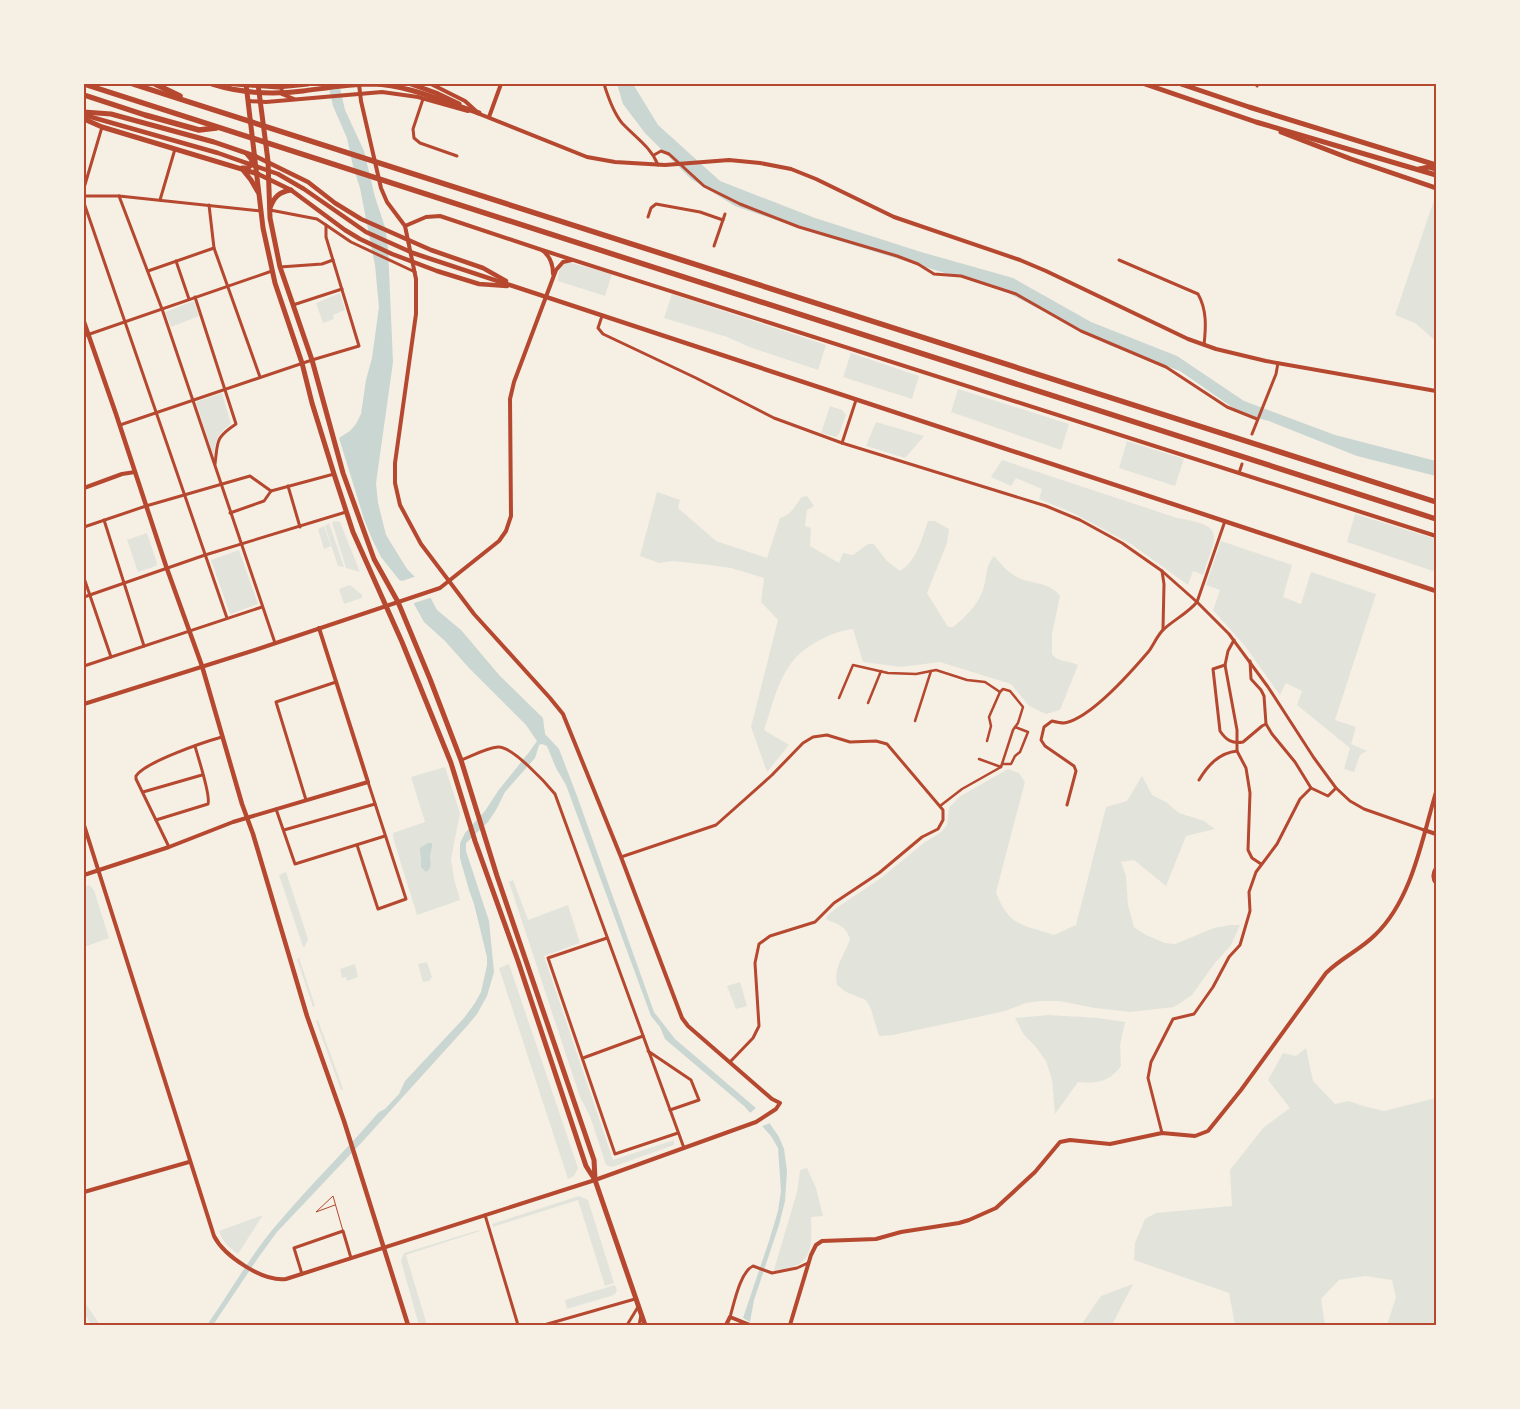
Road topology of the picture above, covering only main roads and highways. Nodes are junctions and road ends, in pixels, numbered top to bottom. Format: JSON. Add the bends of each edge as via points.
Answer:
{"nodes":[{"id":1,"x":84,"y":84,"type":"edge"},
{"id":2,"x":133,"y":84,"type":"edge"},
{"id":3,"x":155,"y":84,"type":"edge"},
{"id":4,"x":212,"y":84,"type":"edge"},
{"id":5,"x":235,"y":84,"type":"edge"},
{"id":6,"x":246,"y":84,"type":"edge"},
{"id":7,"x":258,"y":84,"type":"edge"},
{"id":8,"x":308,"y":84,"type":"edge"},
{"id":9,"x":373,"y":84,"type":"edge"},
{"id":10,"x":411,"y":84,"type":"edge"},
{"id":11,"x":1145,"y":84,"type":"edge"},
{"id":12,"x":1180,"y":84,"type":"edge"},
{"id":13,"x":84,"y":95,"type":"edge"},
{"id":14,"x":190,"y":102,"type":"junction"},
{"id":15,"x":84,"y":113,"type":"edge"},
{"id":16,"x":84,"y":119,"type":"edge"},
{"id":17,"x":1256,"y":122,"type":"junction"},
{"id":18,"x":220,"y":128,"type":"junction"},
{"id":19,"x":246,"y":153,"type":"junction"},
{"id":20,"x":255,"y":156,"type":"junction"},
{"id":21,"x":268,"y":161,"type":"junction"},
{"id":22,"x":1436,"y":165,"type":"edge"},
{"id":23,"x":241,"y":169,"type":"junction"},
{"id":24,"x":1418,"y":169,"type":"junction"},
{"id":25,"x":1436,"y":169,"type":"edge"},
{"id":26,"x":258,"y":174,"type":"junction"},
{"id":27,"x":1436,"y":175,"type":"edge"},
{"id":28,"x":268,"y":178,"type":"junction"},
{"id":29,"x":1436,"y":188,"type":"edge"},
{"id":30,"x":269,"y":190,"type":"junction"},
{"id":31,"x":291,"y":190,"type":"junction"},
{"id":32,"x":259,"y":193,"type":"junction"},
{"id":33,"x":270,"y":210,"type":"junction"},
{"id":34,"x":516,"y":287,"type":"junction"},
{"id":35,"x":84,"y":322,"type":"edge"},
{"id":36,"x":86,"y":336,"type":"edge"},
{"id":37,"x":1436,"y":502,"type":"edge"},
{"id":38,"x":1436,"y":519,"type":"edge"},
{"id":39,"x":1436,"y":591,"type":"edge"},
{"id":40,"x":595,"y":1180,"type":"junction"},
{"id":41,"x":408,"y":1325,"type":"edge"},
{"id":42,"x":645,"y":1325,"type":"edge"}],
"edges":[{"from":1,"to":18,"type":"highway"},
{"from":2,"to":14,"type":"highway"},
{"from":3,"to":14,"type":"highway"},
{"from":4,"to":9,"type":"main road","via":[[242,91],[279,93]]},
{"from":5,"to":8,"type":"main road","via":[[278,87]]},
{"from":6,"to":20,"type":"main road"},
{"from":7,"to":21,"type":"main road"},
{"from":9,"to":10,"type":"main road","via":[[411,90],[479,113]]},
{"from":11,"to":17,"type":"main road"},
{"from":12,"to":22,"type":"main road"},
{"from":13,"to":18,"type":"highway","via":[[199,130]]},
{"from":14,"to":37,"type":"highway"},
{"from":15,"to":19,"type":"main road","via":[[111,114]]},
{"from":15,"to":34,"type":"main road","via":[[278,174],[366,232],[413,253]]},
{"from":16,"to":23,"type":"main road"},
{"from":17,"to":24,"type":"main road"},
{"from":17,"to":29,"type":"main road"},
{"from":18,"to":38,"type":"highway"},
{"from":19,"to":20,"type":"main road"},
{"from":19,"to":23,"type":"main road","via":[[252,160],[251,165]]},
{"from":20,"to":21,"type":"main road"},
{"from":20,"to":26,"type":"main road"},
{"from":21,"to":28,"type":"main road"},
{"from":21,"to":34,"type":"main road","via":[[308,182],[369,224],[483,268]]},
{"from":23,"to":26,"type":"main road"},
{"from":23,"to":32,"type":"main road"},
{"from":24,"to":25,"type":"main road","via":[[1429,166]]},
{"from":24,"to":27,"type":"main road"},
{"from":26,"to":28,"type":"main road"},
{"from":26,"to":32,"type":"main road"},
{"from":28,"to":30,"type":"main road"},
{"from":28,"to":31,"type":"main road"},
{"from":30,"to":32,"type":"main road"},
{"from":30,"to":33,"type":"main road"},
{"from":31,"to":33,"type":"main road","via":[[275,197]]},
{"from":31,"to":34,"type":"main road","via":[[360,239],[416,264],[479,284]]},
{"from":32,"to":40,"type":"main road","via":[[274,284],[302,363],[346,512],[451,763],[586,1166]]},
{"from":33,"to":40,"type":"main road","via":[[280,267],[312,360],[355,509],[374,559],[398,602],[461,760],[594,1160]]},
{"from":34,"to":39,"type":"main road"},
{"from":35,"to":36,"type":"main road"},
{"from":36,"to":41,"type":"main road","via":[[120,425],[202,666],[306,1016],[347,1129]]},
{"from":40,"to":42,"type":"main road"}]}
